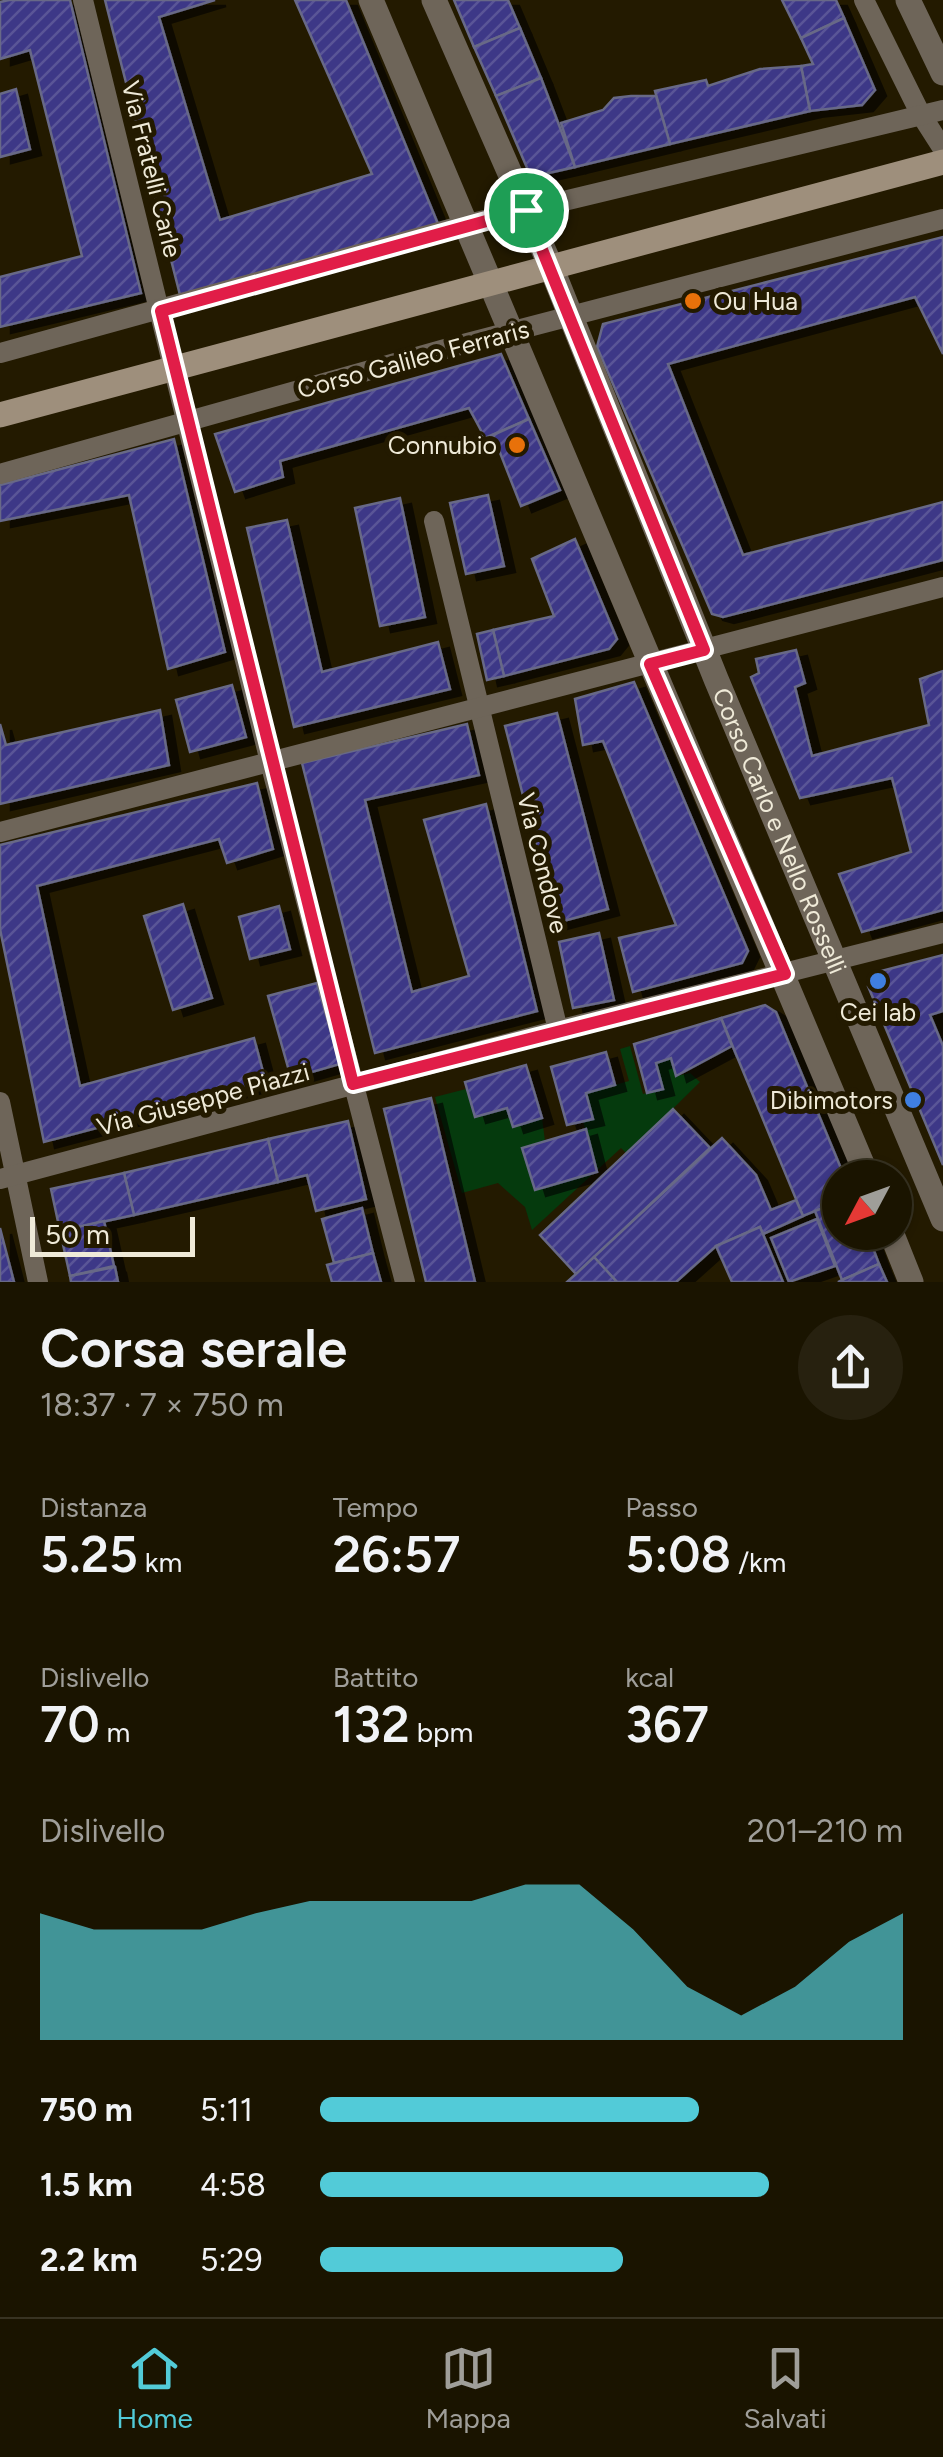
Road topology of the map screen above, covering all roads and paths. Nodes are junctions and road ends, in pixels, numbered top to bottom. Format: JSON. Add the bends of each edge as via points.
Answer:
{"nodes":[{"id":1,"x":83,"y":0,"type":"edge"},
{"id":2,"x":371,"y":0,"type":"edge"},
{"id":3,"x":434,"y":0,"type":"edge"},
{"id":4,"x":864,"y":0,"type":"edge"},
{"id":5,"x":908,"y":0,"type":"edge"},
{"id":6,"x":943,"y":72,"type":"edge"},
{"id":7,"x":943,"y":110,"type":"edge"},
{"id":8,"x":920,"y":114,"type":"junction"},
{"id":9,"x":943,"y":149,"type":"edge"},
{"id":10,"x":943,"y":162,"type":"edge"},
{"id":11,"x":526,"y":210,"type":"junction"},
{"id":12,"x":943,"y":219,"type":"edge"},
{"id":13,"x":468,"y":224,"type":"junction"},
{"id":14,"x":551,"y":267,"type":"junction"},
{"id":15,"x":492,"y":284,"type":"junction"},
{"id":16,"x":161,"y":311,"type":"junction"},
{"id":17,"x":571,"y":316,"type":"junction"},
{"id":18,"x":512,"y":332,"type":"junction"},
{"id":19,"x":0,"y":353,"type":"edge"},
{"id":20,"x":176,"y":370,"type":"junction"},
{"id":21,"x":0,"y":415,"type":"edge"},
{"id":22,"x":188,"y":422,"type":"junction"},
{"id":23,"x":0,"y":474,"type":"edge"},
{"id":24,"x":434,"y":521,"type":"dead end"},
{"id":25,"x":943,"y":587,"type":"edge"},
{"id":26,"x":704,"y":650,"type":"junction"},
{"id":27,"x":650,"y":664,"type":"junction"},
{"id":28,"x":479,"y":708,"type":"junction"},
{"id":29,"x":270,"y":762,"type":"junction"},
{"id":30,"x":0,"y":832,"type":"edge"},
{"id":31,"x":943,"y":933,"type":"edge"},
{"id":32,"x":836,"y":962,"type":"junction"},
{"id":33,"x":785,"y":974,"type":"junction"},
{"id":34,"x":558,"y":1030,"type":"junction"},
{"id":35,"x":353,"y":1084,"type":"junction"},
{"id":36,"x":0,"y":1102,"type":"edge"},
{"id":37,"x":861,"y":1160,"type":"edge"},
{"id":38,"x":8,"y":1176,"type":"edge"},
{"id":39,"x":943,"y":1219,"type":"edge"},
{"id":40,"x":898,"y":1250,"type":"edge"},
{"id":41,"x":38,"y":1282,"type":"edge"},
{"id":42,"x":404,"y":1282,"type":"edge"},
{"id":43,"x":911,"y":1282,"type":"edge"}],
"edges":[{"from":1,"to":16,"type":"street","name":"Via Fratelli Carle"},
{"from":2,"to":13,"type":"street","name":"Corso Carlo e Nello Rosselli"},
{"from":3,"to":11,"type":"street","name":"Corso Carlo e Nello Rosselli"},
{"from":4,"to":8,"type":"street"},
{"from":5,"to":6,"type":"street"},
{"from":7,"to":8,"type":"street"},
{"from":8,"to":9,"type":"street"},
{"from":8,"to":11,"type":"street"},
{"from":10,"to":14,"type":"main road","name":"Corso Galileo Ferraris"},
{"from":11,"to":13,"type":"street"},
{"from":11,"to":14,"type":"street","name":"Corso Carlo e Nello Rosselli"},
{"from":12,"to":17,"type":"street","name":"Corso Galileo Ferraris"},
{"from":13,"to":15,"type":"street","name":"Corso Carlo e Nello Rosselli"},
{"from":13,"to":16,"type":"street"},
{"from":14,"to":15,"type":"main road","name":"Corso Galileo Ferraris"},
{"from":14,"to":17,"type":"street","name":"Corso Carlo e Nello Rosselli"},
{"from":15,"to":18,"type":"street","name":"Corso Carlo e Nello Rosselli"},
{"from":15,"to":20,"type":"main road","name":"Corso Galileo Ferraris"},
{"from":16,"to":19,"type":"street"},
{"from":16,"to":20,"type":"street","name":"Via Fratelli Carle"},
{"from":17,"to":18,"type":"street","name":"Corso Galileo Ferraris"},
{"from":17,"to":26,"type":"street","name":"Corso Carlo e Nello Rosselli"},
{"from":18,"to":22,"type":"street","name":"Corso Galileo Ferraris"},
{"from":18,"to":27,"type":"street","name":"Corso Carlo e Nello Rosselli"},
{"from":20,"to":21,"type":"main road","name":"Corso Galileo Ferraris"},
{"from":20,"to":22,"type":"street","name":"Via Fratelli Carle"},
{"from":22,"to":23,"type":"street","name":"Corso Galileo Ferraris"},
{"from":22,"to":29,"type":"street","name":"Via Fratelli Carle"},
{"from":24,"to":28,"type":"street","name":"Via Condove"},
{"from":25,"to":26,"type":"street"},
{"from":26,"to":27,"type":"street"},
{"from":26,"to":32,"type":"street","name":"Corso Carlo e Nello Rosselli"},
{"from":27,"to":28,"type":"street"},
{"from":27,"to":33,"type":"street","name":"Corso Carlo e Nello Rosselli"},
{"from":28,"to":29,"type":"street"},
{"from":28,"to":34,"type":"street","name":"Via Condove"},
{"from":29,"to":30,"type":"street"},
{"from":29,"to":35,"type":"street","name":"Via Fratelli Carle"},
{"from":31,"to":32,"type":"street","name":"Via Giuseppe Piazzi"},
{"from":32,"to":33,"type":"street","name":"Via Giuseppe Piazzi"},
{"from":32,"to":39,"type":"street","name":"Corso Carlo e Nello Rosselli"},
{"from":33,"to":34,"type":"street","name":"Via Giuseppe Piazzi"},
{"from":33,"to":37,"type":"street","name":"Corso Carlo e Nello Rosselli"},
{"from":34,"to":35,"type":"street","name":"Via Giuseppe Piazzi"},
{"from":35,"to":38,"type":"street","name":"Via Giuseppe Piazzi"},
{"from":35,"to":42,"type":"street","name":"Via Fratelli Carle"},
{"from":36,"to":38,"type":"street"},
{"from":38,"to":41,"type":"street"},
{"from":40,"to":43,"type":"street"}]}
